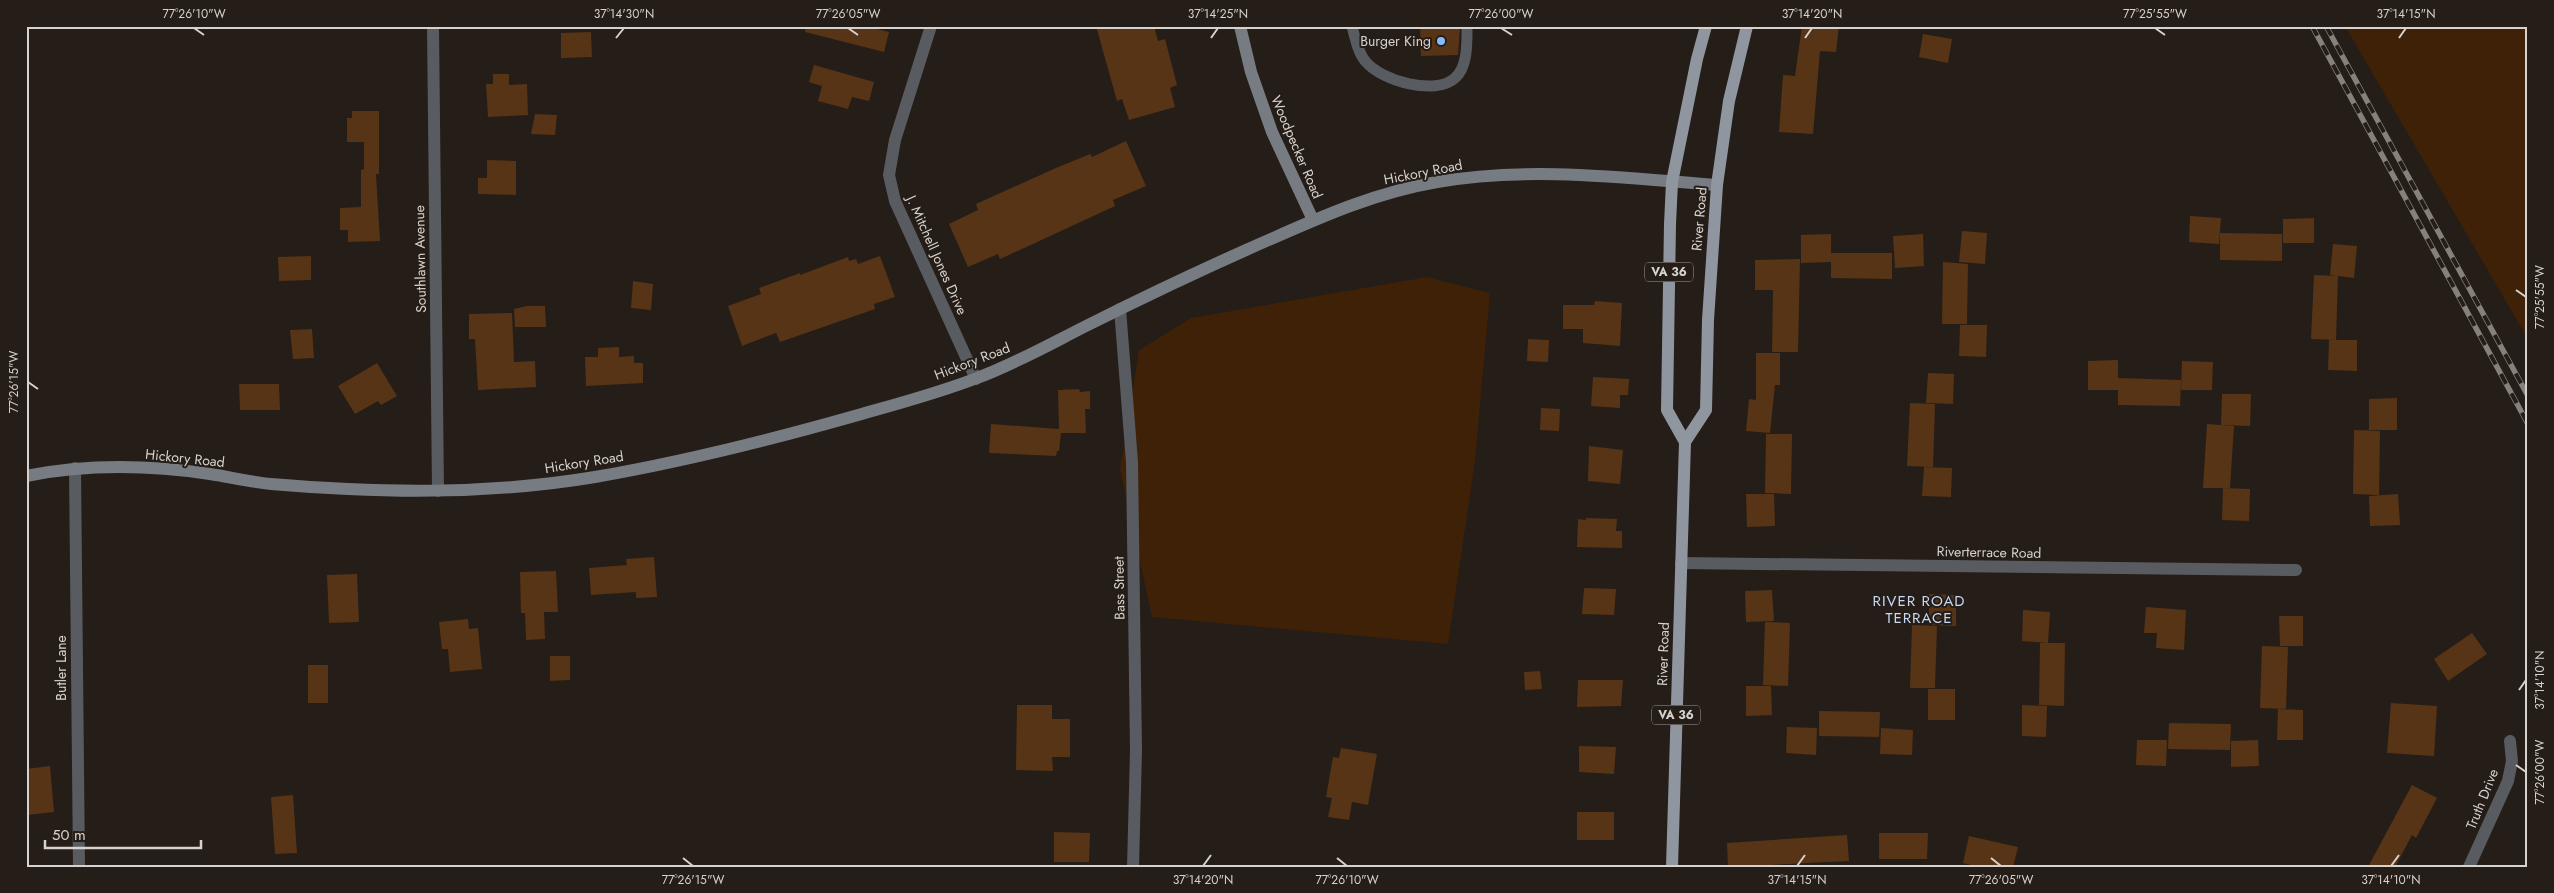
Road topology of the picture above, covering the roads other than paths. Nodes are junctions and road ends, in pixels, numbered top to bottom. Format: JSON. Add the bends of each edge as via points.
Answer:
{"nodes":[{"id":1,"x":433,"y":26,"type":"edge"},
{"id":2,"x":931,"y":26,"type":"edge"},
{"id":3,"x":1240,"y":26,"type":"edge"},
{"id":4,"x":1352,"y":26,"type":"edge"},
{"id":5,"x":1467,"y":26,"type":"edge"},
{"id":6,"x":1706,"y":26,"type":"edge"},
{"id":7,"x":1748,"y":26,"type":"edge"},
{"id":8,"x":1672,"y":182,"type":"junction"},
{"id":9,"x":1717,"y":185,"type":"junction"},
{"id":10,"x":1313,"y":220,"type":"junction"},
{"id":11,"x":1120,"y":309,"type":"junction"},
{"id":12,"x":976,"y":378,"type":"junction"},
{"id":13,"x":1685,"y":442,"type":"junction"},
{"id":14,"x":75,"y":468,"type":"junction"},
{"id":15,"x":26,"y":476,"type":"edge"},
{"id":16,"x":438,"y":492,"type":"junction"},
{"id":17,"x":1681,"y":564,"type":"junction"},
{"id":18,"x":2296,"y":570,"type":"dead end"},
{"id":19,"x":2510,"y":741,"type":"dead end"},
{"id":20,"x":79,"y":867,"type":"edge"},
{"id":21,"x":1133,"y":867,"type":"edge"},
{"id":22,"x":1672,"y":867,"type":"edge"},
{"id":23,"x":2469,"y":867,"type":"edge"}],
"edges":[{"from":1,"to":16,"type":"street","name":"Southlawn Avenue"},
{"from":2,"to":12,"type":"street","name":"J. Mitchell Jones Drive","via":[[894,140],[889,175],[895,201]]},
{"from":3,"to":10,"type":"main road","name":"Woodpecker Road","via":[[1251,72],[1272,132]]},
{"from":4,"to":5,"type":"lane","via":[[1366,63],[1409,84],[1432,87],[1455,79],[1463,68]]},
{"from":6,"to":8,"type":"main road","name":"River Road","number":"VA 36"},
{"from":7,"to":9,"type":"main road","name":"River Road","number":"VA 36","via":[[1729,101]]},
{"from":8,"to":9,"type":"main road","name":"Hickory Road"},
{"from":8,"to":10,"type":"main road","name":"Hickory Road","via":[[1556,175],[1463,179],[1392,192]]},
{"from":8,"to":13,"type":"main road","name":"River Road","number":"VA 36","via":[[1667,410]]},
{"from":9,"to":13,"type":"main road","name":"River Road","number":"VA 36","via":[[1706,410]]},
{"from":10,"to":11,"type":"main road","name":"Hickory Road"},
{"from":11,"to":12,"type":"main road","name":"Hickory Road"},
{"from":11,"to":21,"type":"street","name":"Bass Street","via":[[1132,462],[1136,751]]},
{"from":12,"to":16,"type":"main road","name":"Hickory Road","via":[[774,439],[691,459],[553,483]]},
{"from":13,"to":17,"type":"main road","name":"River Road","number":"VA 36"},
{"from":14,"to":15,"type":"main road","name":"Hickory Road"},
{"from":14,"to":16,"type":"main road","name":"Hickory Road","via":[[161,468],[263,483]]},
{"from":14,"to":20,"type":"street","name":"Butler Lane"},
{"from":17,"to":18,"type":"street","name":"Riverterrace Road"},
{"from":17,"to":22,"type":"main road","name":"River Road","number":"VA 36"},
{"from":19,"to":23,"type":"street","name":"Truth Drive","via":[[2512,761],[2508,781]]}]}
